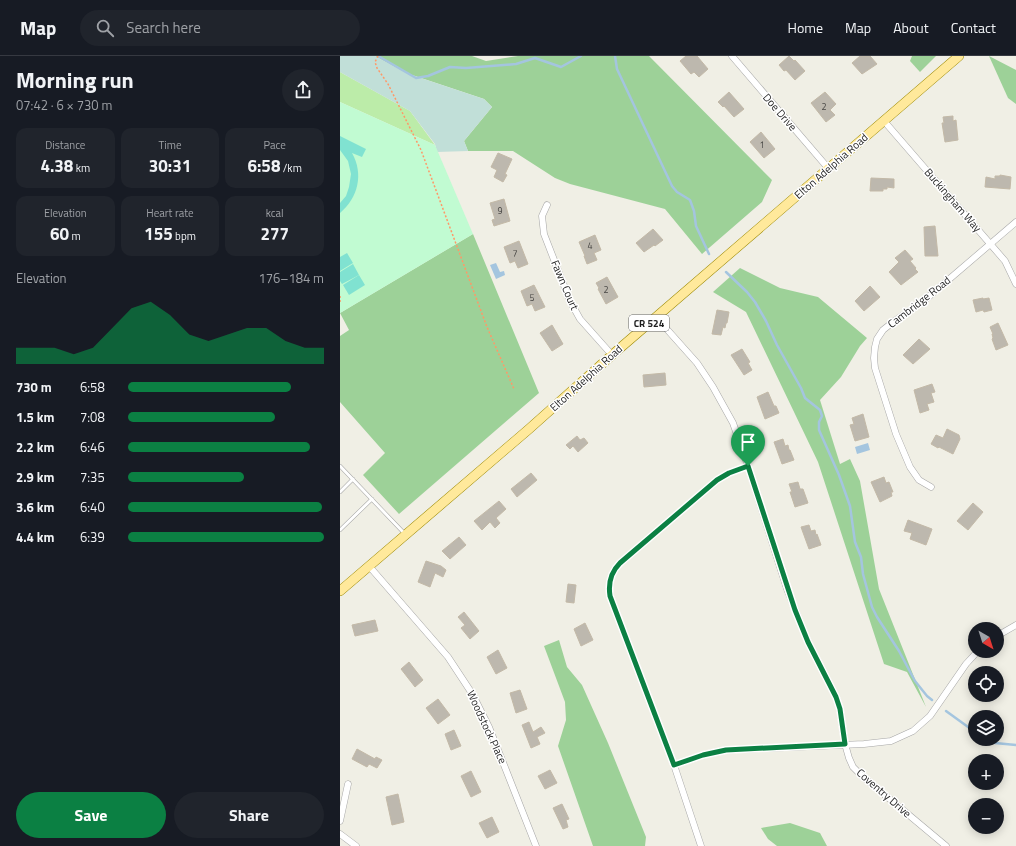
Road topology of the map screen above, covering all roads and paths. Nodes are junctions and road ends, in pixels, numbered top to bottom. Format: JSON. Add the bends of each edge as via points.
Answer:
{"nodes":[{"id":1,"x":378,"y":56,"type":"edge"},
{"id":2,"x":732,"y":56,"type":"edge"},
{"id":3,"x":959,"y":56,"type":"edge"},
{"id":4,"x":884,"y":121,"type":"junction"},
{"id":5,"x":828,"y":168,"type":"junction"},
{"id":6,"x":546,"y":206,"type":"dead end"},
{"id":7,"x":1016,"y":222,"type":"edge"},
{"id":8,"x":990,"y":244,"type":"junction"},
{"id":9,"x":1016,"y":284,"type":"edge"},
{"id":10,"x":340,"y":296,"type":"edge"},
{"id":11,"x":340,"y":303,"type":"edge"},
{"id":12,"x":656,"y":317,"type":"junction"},
{"id":13,"x":612,"y":355,"type":"junction"},
{"id":14,"x":514,"y":388,"type":"dead end"},
{"id":15,"x":340,"y":466,"type":"edge"},
{"id":16,"x":748,"y":466,"type":"junction"},
{"id":17,"x":353,"y":479,"type":"junction"},
{"id":18,"x":931,"y":487,"type":"dead end"},
{"id":19,"x":340,"y":492,"type":"edge"},
{"id":20,"x":372,"y":499,"type":"junction"},
{"id":21,"x":340,"y":530,"type":"edge"},
{"id":22,"x":405,"y":535,"type":"junction"},
{"id":23,"x":369,"y":566,"type":"junction"},
{"id":24,"x":340,"y":591,"type":"edge"},
{"id":25,"x":1016,"y":625,"type":"edge"},
{"id":26,"x":1004,"y":632,"type":"edge"},
{"id":27,"x":972,"y":658,"type":"edge"},
{"id":28,"x":845,"y":744,"type":"junction"},
{"id":29,"x":674,"y":765,"type":"junction"},
{"id":30,"x":348,"y":784,"type":"dead end"},
{"id":31,"x":340,"y":821,"type":"edge"},
{"id":32,"x":340,"y":834,"type":"edge"},
{"id":33,"x":356,"y":846,"type":"edge"},
{"id":34,"x":536,"y":846,"type":"edge"},
{"id":35,"x":701,"y":846,"type":"edge"},
{"id":36,"x":946,"y":846,"type":"edge"}],
"edges":[{"from":1,"to":14,"type":"path","via":[[375,62],[377,68],[388,84],[421,150],[487,326]]},
{"from":2,"to":5,"type":"street","name":"Doe Drive"},
{"from":3,"to":4,"type":"main road","name":"Elton Adelphia Road","number":"CR 524"},
{"from":4,"to":5,"type":"main road","name":"Elton Adelphia Road","number":"CR 524"},
{"from":4,"to":8,"type":"street","name":"Buckingham Way"},
{"from":5,"to":12,"type":"main road","name":"Elton Adelphia Road","number":"CR 524"},
{"from":6,"to":13,"type":"street","name":"Fawn Court","via":[[542,216],[544,234],[570,301],[580,319]]},
{"from":7,"to":8,"type":"street","name":"Cambridge Road"},
{"from":8,"to":9,"type":"street","name":"Buckingham Way","via":[[1008,265]]},
{"from":8,"to":18,"type":"street","name":"Cambridge Road","via":[[926,299],[887,326],[877,339],[875,347],[875,368],[896,434],[913,473]]},
{"from":10,"to":11,"type":"path"},
{"from":12,"to":13,"type":"main road","name":"Elton Adelphia Road","number":"CR 524"},
{"from":12,"to":16,"type":"street","name":"Coventry Drive","via":[[714,387],[732,423]]},
{"from":13,"to":22,"type":"main road","name":"Elton Adelphia Road","number":"CR 524"},
{"from":15,"to":17,"type":"lane"},
{"from":16,"to":28,"type":"street","name":"Coventry Drive","via":[[795,610],[836,697]]},
{"from":16,"to":29,"type":"street","via":[[717,480],[620,563],[613,571],[610,581],[610,596]]},
{"from":17,"to":19,"type":"lane"},
{"from":17,"to":20,"type":"lane"},
{"from":20,"to":21,"type":"lane"},
{"from":20,"to":22,"type":"lane"},
{"from":22,"to":23,"type":"main road","name":"Elton Adelphia Road","number":"CR 524"},
{"from":23,"to":24,"type":"main road","name":"Elton Adelphia Road","number":"CR 524"},
{"from":23,"to":34,"type":"street","name":"Woodstock Place","via":[[448,658],[473,695],[489,727]]},
{"from":25,"to":26,"type":"street"},
{"from":27,"to":28,"type":"street","via":[[930,716],[913,731],[885,742]]},
{"from":28,"to":29,"type":"street","via":[[726,750]]},
{"from":28,"to":36,"type":"street","name":"Coventry Drive","via":[[849,758],[861,775]]},
{"from":29,"to":35,"type":"street"},
{"from":30,"to":31,"type":"street"},
{"from":32,"to":33,"type":"street"}]}
